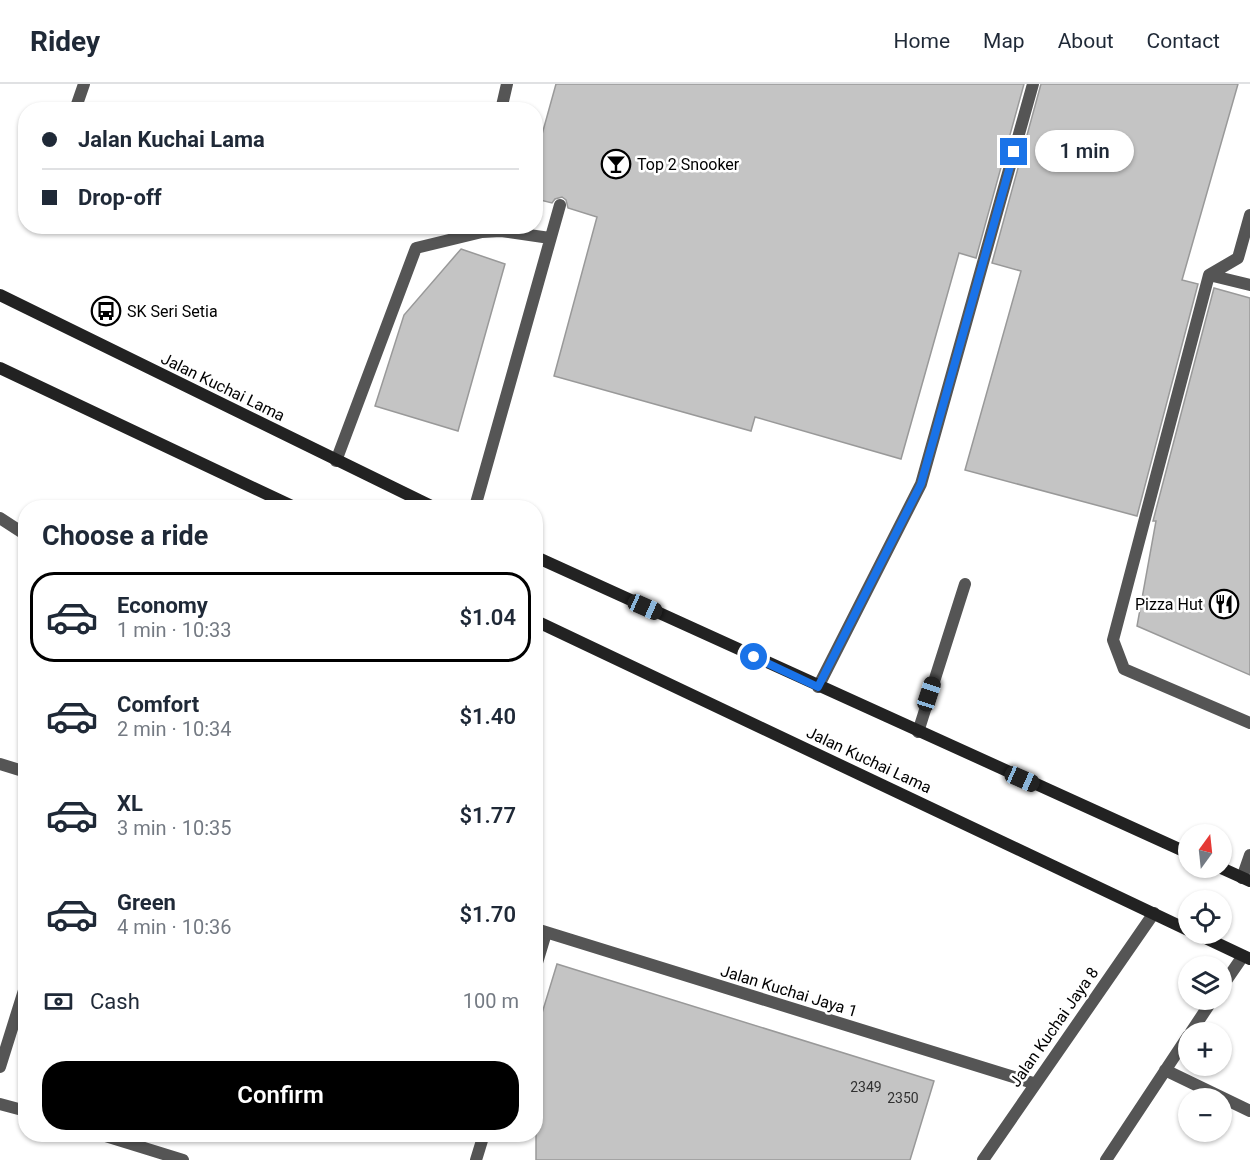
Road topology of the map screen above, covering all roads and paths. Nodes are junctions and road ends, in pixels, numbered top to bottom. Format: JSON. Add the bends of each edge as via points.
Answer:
{"nodes":[{"id":1,"x":84,"y":84,"type":"edge"},
{"id":2,"x":507,"y":84,"type":"edge"},
{"id":3,"x":1033,"y":84,"type":"edge"},
{"id":4,"x":78,"y":102,"type":"edge"},
{"id":5,"x":503,"y":102,"type":"edge"},
{"id":6,"x":560,"y":206,"type":"dead end"},
{"id":7,"x":1250,"y":215,"type":"edge"},
{"id":8,"x":460,"y":234,"type":"edge"},
{"id":9,"x":522,"y":234,"type":"edge"},
{"id":10,"x":550,"y":238,"type":"junction"},
{"id":11,"x":1209,"y":275,"type":"junction"},
{"id":12,"x":1250,"y":285,"type":"edge"},
{"id":13,"x":0,"y":294,"type":"edge"},
{"id":14,"x":0,"y":368,"type":"edge"},
{"id":15,"x":336,"y":461,"type":"junction"},
{"id":16,"x":279,"y":500,"type":"edge"},
{"id":17,"x":418,"y":500,"type":"edge"},
{"id":18,"x":477,"y":500,"type":"edge"},
{"id":19,"x":0,"y":518,"type":"edge"},
{"id":20,"x":18,"y":530,"type":"edge"},
{"id":21,"x":543,"y":560,"type":"edge"},
{"id":22,"x":965,"y":584,"type":"dead end"},
{"id":23,"x":543,"y":624,"type":"edge"},
{"id":24,"x":818,"y":687,"type":"junction"},
{"id":25,"x":1250,"y":723,"type":"edge"},
{"id":26,"x":918,"y":732,"type":"junction"},
{"id":27,"x":0,"y":764,"type":"edge"},
{"id":28,"x":18,"y":770,"type":"edge"},
{"id":29,"x":1178,"y":849,"type":"edge"},
{"id":30,"x":1250,"y":855,"type":"edge"},
{"id":31,"x":1232,"y":873,"type":"edge"},
{"id":32,"x":1246,"y":879,"type":"edge"},
{"id":33,"x":1154,"y":913,"type":"junction"},
{"id":34,"x":1178,"y":925,"type":"edge"},
{"id":35,"x":543,"y":932,"type":"edge"},
{"id":36,"x":1218,"y":944,"type":"edge"},
{"id":37,"x":1246,"y":957,"type":"edge"},
{"id":38,"x":1232,"y":974,"type":"edge"},
{"id":39,"x":18,"y":1010,"type":"edge"},
{"id":40,"x":1178,"y":1051,"type":"edge"},
{"id":41,"x":0,"y":1067,"type":"edge"},
{"id":42,"x":1165,"y":1070,"type":"junction"},
{"id":43,"x":1033,"y":1083,"type":"junction"},
{"id":44,"x":0,"y":1104,"type":"edge"},
{"id":45,"x":18,"y":1109,"type":"edge"},
{"id":46,"x":1250,"y":1111,"type":"edge"},
{"id":47,"x":125,"y":1142,"type":"edge"},
{"id":48,"x":482,"y":1142,"type":"edge"},
{"id":49,"x":183,"y":1160,"type":"edge"},
{"id":50,"x":476,"y":1160,"type":"edge"},
{"id":51,"x":983,"y":1160,"type":"edge"},
{"id":52,"x":1106,"y":1160,"type":"edge"}],
"edges":[{"from":1,"to":4,"type":"street"},
{"from":2,"to":5,"type":"street"},
{"from":3,"to":24,"type":"street","via":[[921,484]]},
{"from":6,"to":10,"type":"street"},
{"from":7,"to":11,"type":"street","via":[[1238,258]]},
{"from":8,"to":15,"type":"street","via":[[416,248]]},
{"from":9,"to":10,"type":"street"},
{"from":10,"to":18,"type":"street"},
{"from":11,"to":12,"type":"street"},
{"from":11,"to":25,"type":"street","via":[[1113,640],[1124,669]]},
{"from":13,"to":15,"type":"main road","name":"Jalan Kuchai Lama"},
{"from":14,"to":16,"type":"main road"},
{"from":15,"to":17,"type":"main road","name":"Jalan Kuchai Lama"},
{"from":19,"to":20,"type":"street"},
{"from":21,"to":24,"type":"main road"},
{"from":22,"to":26,"type":"street"},
{"from":23,"to":33,"type":"main road","name":"Jalan Kuchai Lama"},
{"from":24,"to":26,"type":"main road"},
{"from":26,"to":29,"type":"main road"},
{"from":27,"to":28,"type":"street"},
{"from":30,"to":32,"type":"street"},
{"from":31,"to":32,"type":"main road"},
{"from":33,"to":34,"type":"main road","name":"Jalan Kuchai Lama"},
{"from":33,"to":43,"type":"street","name":"Jalan Kuchai Jaya 8"},
{"from":35,"to":43,"type":"street","name":"Jalan Kuchai Jaya 1"},
{"from":36,"to":37,"type":"main road"},
{"from":37,"to":38,"type":"street"},
{"from":39,"to":41,"type":"street"},
{"from":40,"to":42,"type":"street"},
{"from":42,"to":46,"type":"street"},
{"from":42,"to":52,"type":"street"},
{"from":43,"to":51,"type":"street","name":"Jalan Kuchai Jaya 8"},
{"from":44,"to":45,"type":"street"},
{"from":47,"to":49,"type":"street"},
{"from":48,"to":50,"type":"street"}]}
